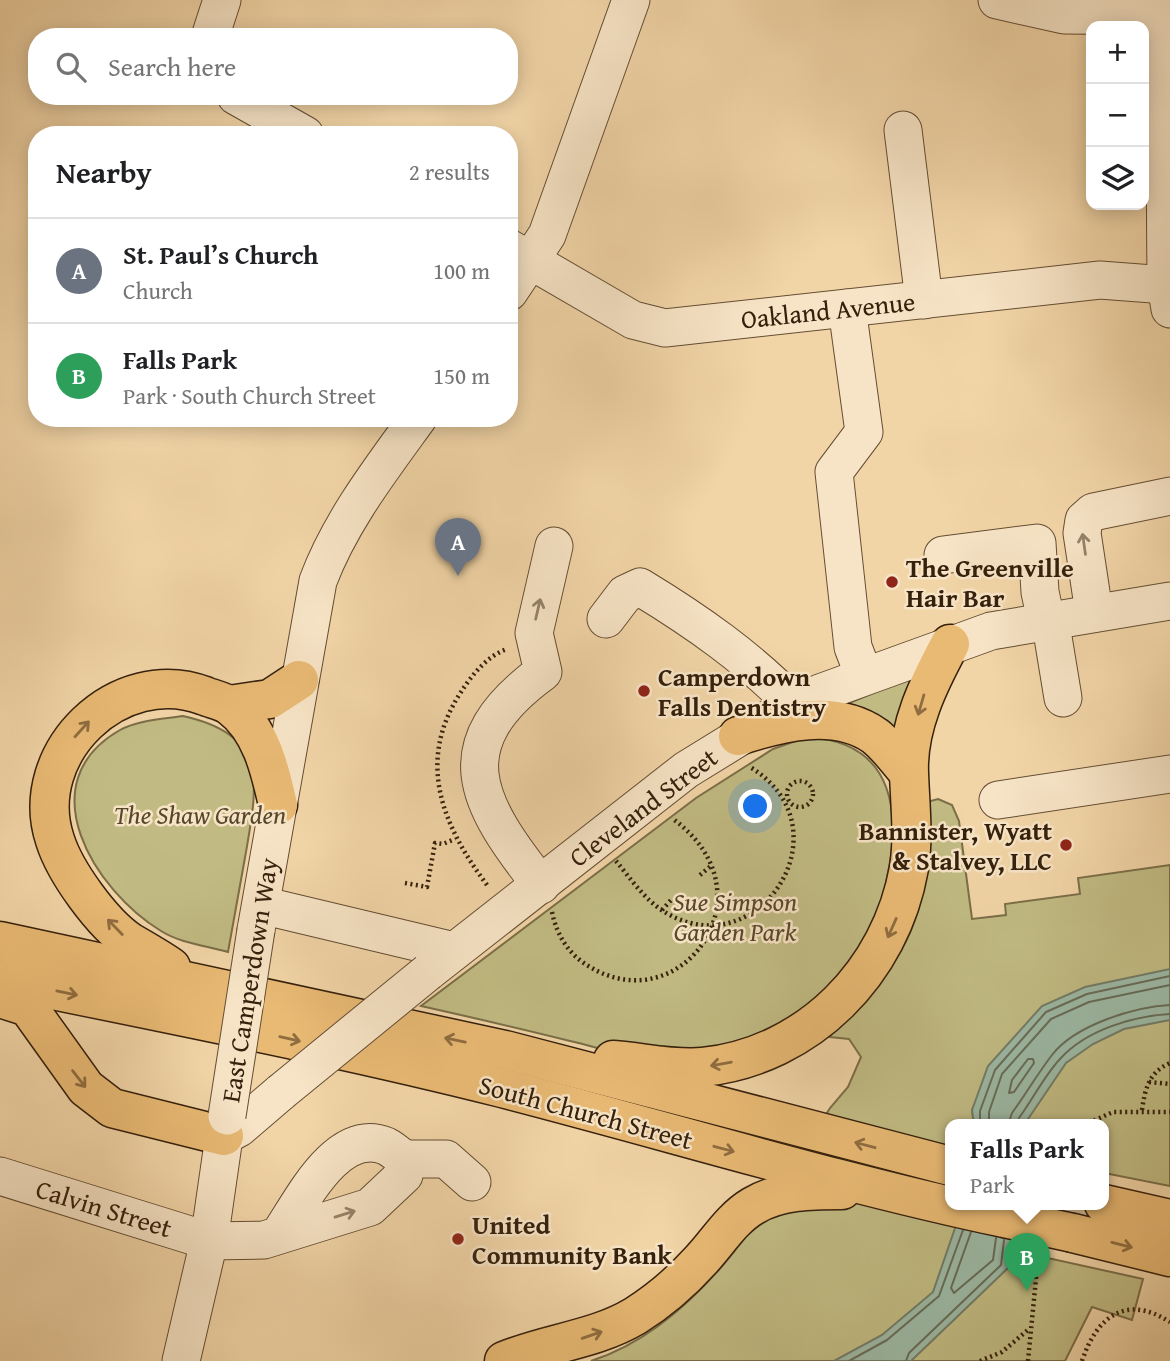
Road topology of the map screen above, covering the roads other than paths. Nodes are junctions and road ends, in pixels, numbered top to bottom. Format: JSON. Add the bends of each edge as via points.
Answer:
{"nodes":[{"id":1,"x":222,"y":0,"type":"edge"},
{"id":2,"x":631,"y":0,"type":"edge"},
{"id":3,"x":997,"y":0,"type":"edge"},
{"id":4,"x":1164,"y":8,"type":"edge"},
{"id":5,"x":213,"y":28,"type":"edge"},
{"id":6,"x":252,"y":105,"type":"edge"},
{"id":7,"x":289,"y":126,"type":"edge"},
{"id":8,"x":903,"y":130,"type":"dead end"},
{"id":9,"x":520,"y":255,"type":"edge"},
{"id":10,"x":1168,"y":297,"type":"edge"},
{"id":11,"x":924,"y":300,"type":"junction"},
{"id":12,"x":847,"y":308,"type":"junction"},
{"id":13,"x":412,"y":427,"type":"edge"},
{"id":14,"x":1170,"y":496,"type":"edge"},
{"id":15,"x":554,"y":546,"type":"dead end"},
{"id":16,"x":943,"y":555,"type":"dead end"},
{"id":17,"x":1170,"y":600,"type":"edge"},
{"id":18,"x":1094,"y":612,"type":"junction"},
{"id":19,"x":606,"y":619,"type":"dead end"},
{"id":20,"x":1048,"y":620,"type":"junction"},
{"id":21,"x":950,"y":644,"type":"junction"},
{"id":22,"x":864,"y":676,"type":"junction"},
{"id":23,"x":299,"y":680,"type":"junction"},
{"id":24,"x":1063,"y":698,"type":"dead end"},
{"id":25,"x":229,"y":705,"type":"junction"},
{"id":26,"x":794,"y":705,"type":"junction"},
{"id":27,"x":742,"y":750,"type":"junction"},
{"id":28,"x":908,"y":772,"type":"junction"},
{"id":29,"x":1170,"y":774,"type":"edge"},
{"id":30,"x":998,"y":800,"type":"dead end"},
{"id":31,"x":278,"y":805,"type":"junction"},
{"id":32,"x":546,"y":896,"type":"junction"},
{"id":33,"x":258,"y":918,"type":"junction"},
{"id":34,"x":0,"y":941,"type":"edge"},
{"id":35,"x":441,"y":961,"type":"junction"},
{"id":36,"x":0,"y":979,"type":"edge"},
{"id":37,"x":191,"y":980,"type":"junction"},
{"id":38,"x":0,"y":998,"type":"edge"},
{"id":39,"x":505,"y":1050,"type":"junction"},
{"id":40,"x":226,"y":1126,"type":"junction"},
{"id":41,"x":404,"y":1159,"type":"junction"},
{"id":42,"x":941,"y":1164,"type":"edge"},
{"id":43,"x":0,"y":1176,"type":"edge"},
{"id":44,"x":472,"y":1182,"type":"dead end"},
{"id":45,"x":880,"y":1191,"type":"junction"},
{"id":46,"x":1109,"y":1205,"type":"edge"},
{"id":47,"x":945,"y":1207,"type":"edge"},
{"id":48,"x":957,"y":1210,"type":"edge"},
{"id":49,"x":1170,"y":1219,"type":"edge"},
{"id":50,"x":279,"y":1235,"type":"junction"},
{"id":51,"x":209,"y":1241,"type":"junction"},
{"id":52,"x":1170,"y":1256,"type":"edge"},
{"id":53,"x":181,"y":1361,"type":"edge"},
{"id":54,"x":504,"y":1361,"type":"edge"}],
"edges":[{"from":1,"to":5,"type":"street"},
{"from":2,"to":9,"type":"street","via":[[547,235]]},
{"from":3,"to":4,"type":"street","via":[[1064,15]]},
{"from":4,"to":10,"type":"street"},
{"from":6,"to":7,"type":"street"},
{"from":8,"to":11,"type":"street"},
{"from":9,"to":12,"type":"street","name":"Oakland Avenue","via":[[633,320],[665,328]]},
{"from":10,"to":11,"type":"street","name":"Oakland Avenue","via":[[1100,281]]},
{"from":11,"to":12,"type":"street","name":"Oakland Avenue"},
{"from":12,"to":22,"type":"street","via":[[864,432],[834,472],[853,647]]},
{"from":13,"to":23,"type":"street","name":"East Camperdown Way","via":[[327,556]]},
{"from":18,"to":14,"type":"street","one_way":true,"via":[[1084,520],[1093,512]]},
{"from":32,"to":15,"type":"street","one_way":true,"via":[[498,828],[478,773],[492,719],[543,672],[534,633]]},
{"from":16,"to":20,"type":"street","via":[[1037,543],[1040,592]]},
{"from":17,"to":18,"type":"street","name":"Cleveland Street"},
{"from":18,"to":20,"type":"street","name":"Cleveland Street"},
{"from":19,"to":26,"type":"street","via":[[625,594],[640,587],[764,674]]},
{"from":20,"to":21,"type":"street","name":"Cleveland Street"},
{"from":20,"to":24,"type":"street"},
{"from":21,"to":22,"type":"street","name":"Cleveland Street"},
{"from":21,"to":28,"type":"main road","one_way":true,"via":[[920,702]]},
{"from":22,"to":26,"type":"street","name":"Cleveland Street"},
{"from":23,"to":25,"type":"main road","via":[[270,699]]},
{"from":23,"to":31,"type":"street","name":"East Camperdown Way"},
{"from":25,"to":31,"type":"main road","via":[[249,727],[268,760]]},
{"from":37,"to":25,"type":"main road","one_way":true,"via":[[129,941],[70,872],[54,838],[50,781],[65,748],[93,716],[114,702],[172,689]]},
{"from":26,"to":27,"type":"street","name":"Cleveland Street"},
{"from":27,"to":28,"type":"main road","via":[[769,726],[816,721],[853,724],[877,737]]},
{"from":27,"to":32,"type":"street","name":"Cleveland Street","via":[[686,770]]},
{"from":28,"to":39,"type":"main road","one_way":true,"via":[[912,794],[909,866],[898,916],[870,968],[843,1000],[803,1031],[762,1053],[699,1068]]},
{"from":29,"to":30,"type":"street"},
{"from":31,"to":33,"type":"street","name":"East Camperdown Way"},
{"from":32,"to":35,"type":"street","name":"Cleveland Street"},
{"from":33,"to":35,"type":"street"},
{"from":33,"to":40,"type":"street","name":"East Camperdown Way","bridge":true},
{"from":34,"to":37,"type":"main road","name":"South Church Street"},
{"from":35,"to":40,"type":"street","name":"Cleveland Street","bridge":true,"via":[[239,1128]]},
{"from":36,"to":45,"type":"main road","name":"South Church Street","one_way":true,"via":[[500,1088]]},
{"from":39,"to":37,"type":"main road","name":"South Church Street","one_way":true},
{"from":38,"to":40,"type":"main road","one_way":true,"via":[[28,1007],[86,1088],[112,1108]]},
{"from":42,"to":39,"type":"main road","name":"South Church Street","one_way":true},
{"from":40,"to":51,"type":"street","name":"East Camperdown Way"},
{"from":41,"to":44,"type":"street","via":[[446,1159]]},
{"from":50,"to":41,"type":"street","name":"Calvin Street","one_way":true,"via":[[370,1206],[404,1175]]},
{"from":41,"to":50,"type":"street","via":[[385,1146],[359,1144],[329,1161]]},
{"from":43,"to":51,"type":"street","name":"Calvin Street"},
{"from":45,"to":47,"type":"main road","name":"South Church Street","one_way":true,"bridge":true},
{"from":54,"to":45,"type":"main road","one_way":true,"via":[[616,1327],[637,1315],[685,1277],[752,1206],[806,1190]]},
{"from":46,"to":49,"type":"main road"},
{"from":48,"to":52,"type":"main road","name":"South Church Street","one_way":true,"bridge":true,"via":[[1057,1239]]},
{"from":50,"to":51,"type":"street","name":"Calvin Street","via":[[264,1240]]},
{"from":51,"to":53,"type":"street","name":"East Camperdown Way"}]}
